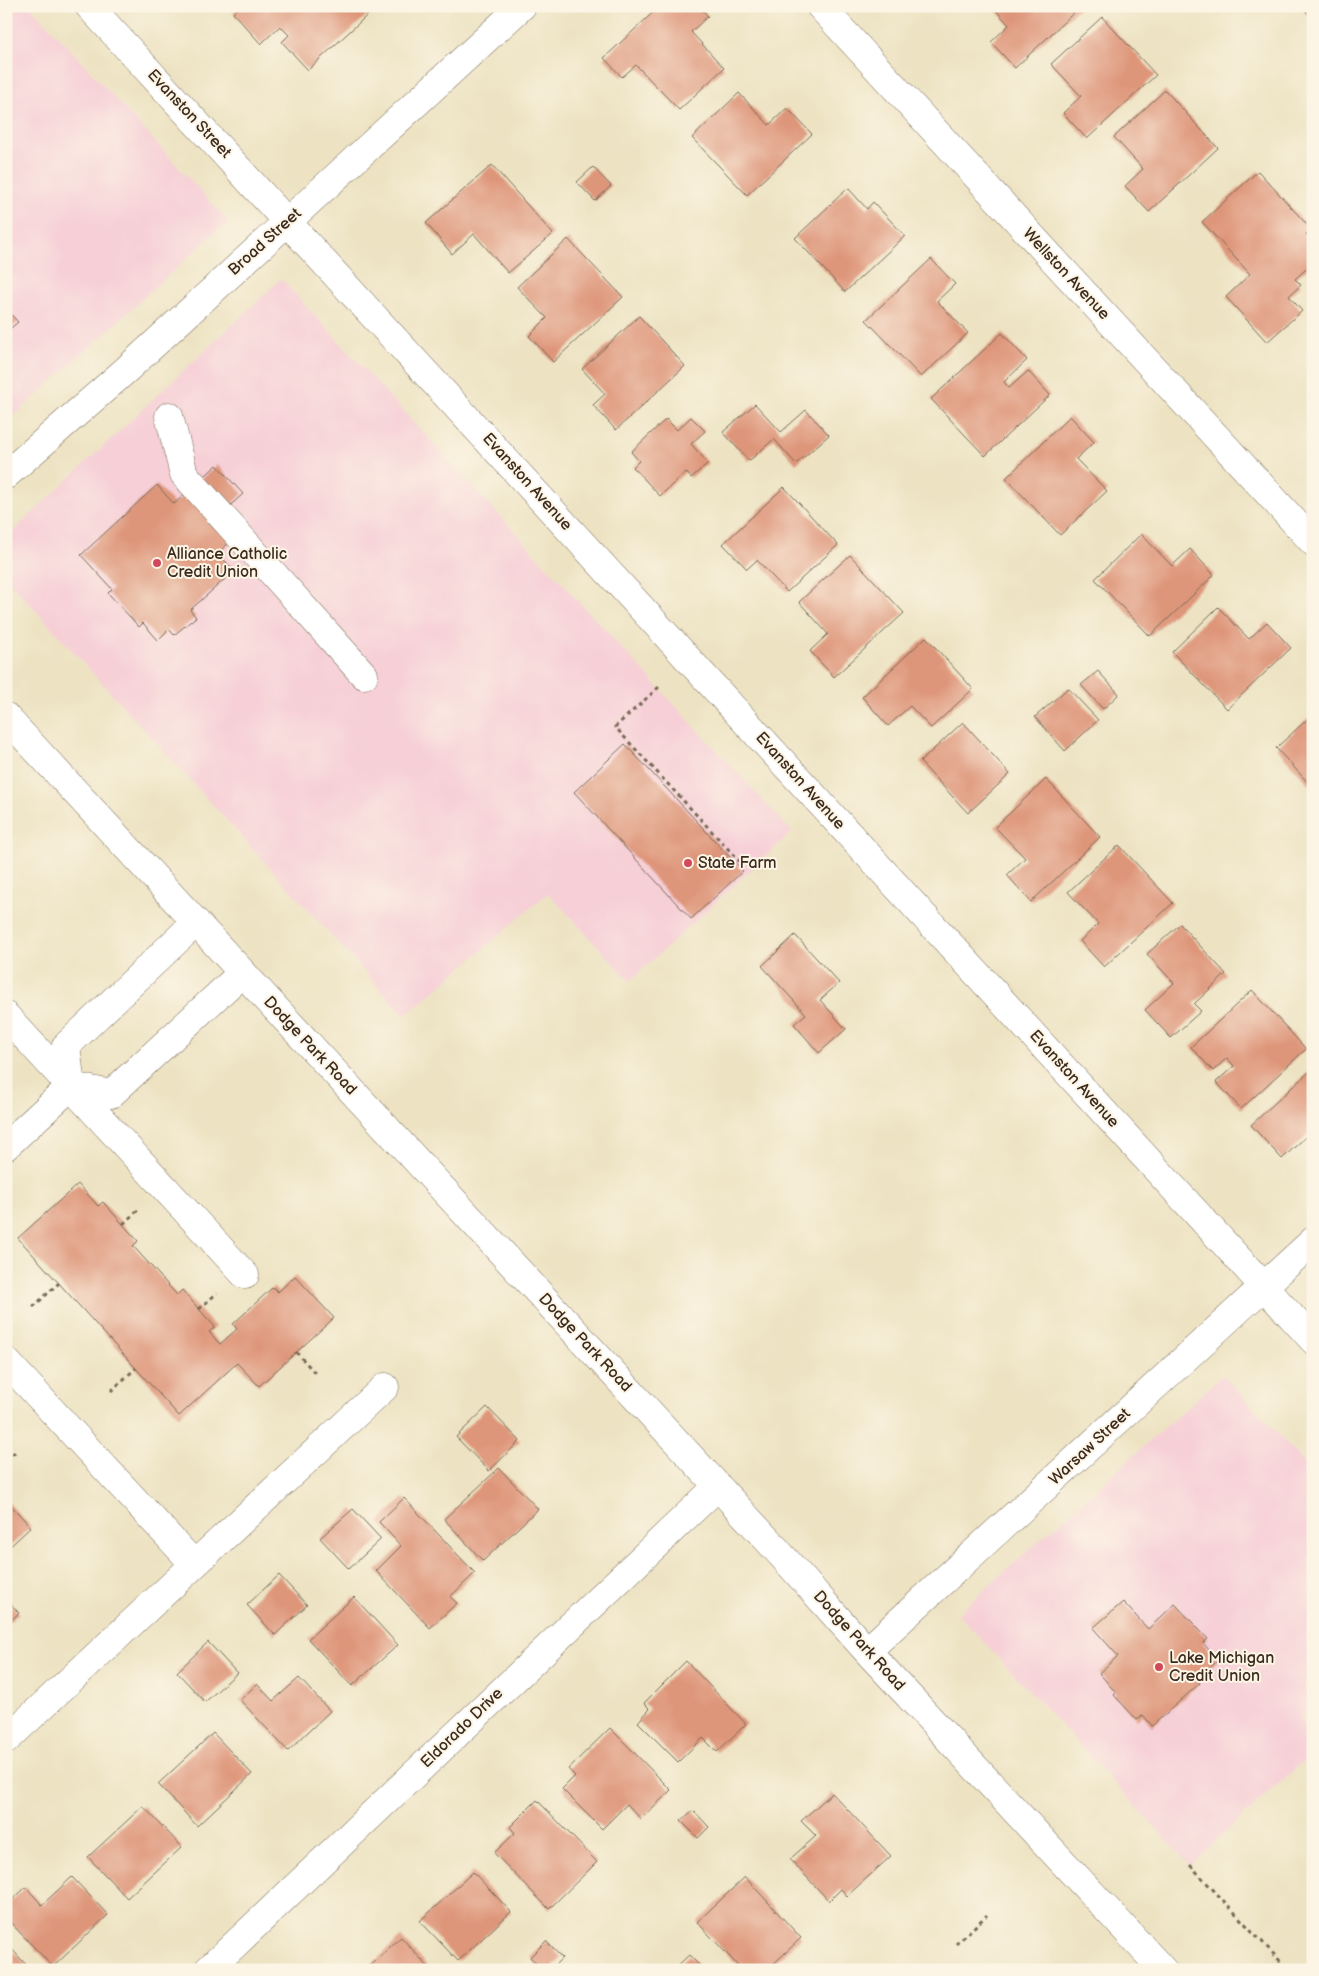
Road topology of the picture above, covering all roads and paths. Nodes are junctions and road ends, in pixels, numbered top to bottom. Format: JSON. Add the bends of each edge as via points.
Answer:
{"nodes":[{"id":1,"x":89,"y":6,"type":"edge"},
{"id":2,"x":522,"y":6,"type":"edge"},
{"id":3,"x":820,"y":6,"type":"edge"},
{"id":4,"x":288,"y":222,"type":"junction"},
{"id":5,"x":168,"y":416,"type":"dead end"},
{"id":6,"x":6,"y":475,"type":"edge"},
{"id":7,"x":1313,"y":542,"type":"edge"},
{"id":8,"x":364,"y":675,"type":"dead end"},
{"id":9,"x":659,"y":687,"type":"dead end"},
{"id":10,"x":6,"y":716,"type":"edge"},
{"id":11,"x":743,"y":865,"type":"dead end"},
{"id":12,"x":196,"y":922,"type":"junction"},
{"id":13,"x":242,"y":973,"type":"junction"},
{"id":14,"x":6,"y":1016,"type":"edge"},
{"id":15,"x":71,"y":1086,"type":"junction"},
{"id":16,"x":6,"y":1146,"type":"edge"},
{"id":17,"x":145,"y":1204,"type":"dead end"},
{"id":18,"x":123,"y":1224,"type":"dead end"},
{"id":19,"x":1313,"y":1241,"type":"edge"},
{"id":20,"x":245,"y":1275,"type":"dead end"},
{"id":21,"x":59,"y":1283,"type":"dead end"},
{"id":22,"x":1264,"y":1286,"type":"junction"},
{"id":23,"x":33,"y":1307,"type":"dead end"},
{"id":24,"x":1313,"y":1340,"type":"edge"},
{"id":25,"x":296,"y":1352,"type":"dead end"},
{"id":26,"x":6,"y":1361,"type":"edge"},
{"id":27,"x":136,"y":1368,"type":"dead end"},
{"id":28,"x":317,"y":1375,"type":"dead end"},
{"id":29,"x":385,"y":1387,"type":"dead end"},
{"id":30,"x":111,"y":1391,"type":"dead end"},
{"id":31,"x":15,"y":1452,"type":"dead end"},
{"id":32,"x":6,"y":1460,"type":"edge"},
{"id":33,"x":717,"y":1487,"type":"junction"},
{"id":34,"x":194,"y":1564,"type":"junction"},
{"id":35,"x":867,"y":1651,"type":"junction"},
{"id":36,"x":6,"y":1740,"type":"edge"},
{"id":37,"x":1190,"y":1866,"type":"dead end"},
{"id":38,"x":988,"y":1915,"type":"dead end"},
{"id":39,"x":956,"y":1944,"type":"dead end"},
{"id":40,"x":1282,"y":1962,"type":"dead end"},
{"id":41,"x":208,"y":1970,"type":"edge"},
{"id":42,"x":1164,"y":1970,"type":"edge"}],
"edges":[{"from":1,"to":4,"type":"street","name":"Evanston Street"},
{"from":2,"to":4,"type":"street","name":"Broad Street"},
{"from":3,"to":7,"type":"street","name":"Wellston Avenue"},
{"from":4,"to":6,"type":"street","name":"Broad Street"},
{"from":4,"to":22,"type":"street","name":"Evanston Avenue"},
{"from":5,"to":8,"type":"street","via":[[184,474]]},
{"from":9,"to":11,"type":"path","via":[[615,727]]},
{"from":10,"to":12,"type":"street","name":"Dodge Park Road"},
{"from":12,"to":13,"type":"street","name":"Dodge Park Road"},
{"from":12,"to":15,"type":"street","via":[[66,1046]]},
{"from":13,"to":15,"type":"street","via":[[111,1094]]},
{"from":13,"to":33,"type":"street","name":"Dodge Park Road"},
{"from":14,"to":15,"type":"street"},
{"from":15,"to":16,"type":"street"},
{"from":15,"to":20,"type":"street"},
{"from":17,"to":18,"type":"path"},
{"from":19,"to":22,"type":"street","name":"Warsaw Street"},
{"from":21,"to":23,"type":"path"},
{"from":22,"to":24,"type":"street","name":"Evanston Avenue"},
{"from":22,"to":35,"type":"street","name":"Warsaw Street"},
{"from":25,"to":28,"type":"path"},
{"from":26,"to":34,"type":"street"},
{"from":27,"to":30,"type":"path"},
{"from":29,"to":34,"type":"street"},
{"from":31,"to":32,"type":"path"},
{"from":33,"to":35,"type":"street","name":"Dodge Park Road"},
{"from":33,"to":41,"type":"street","name":"Eldorado Drive"},
{"from":34,"to":36,"type":"street"},
{"from":35,"to":42,"type":"street","name":"Dodge Park Road"},
{"from":37,"to":40,"type":"path"},
{"from":38,"to":39,"type":"path"}]}
